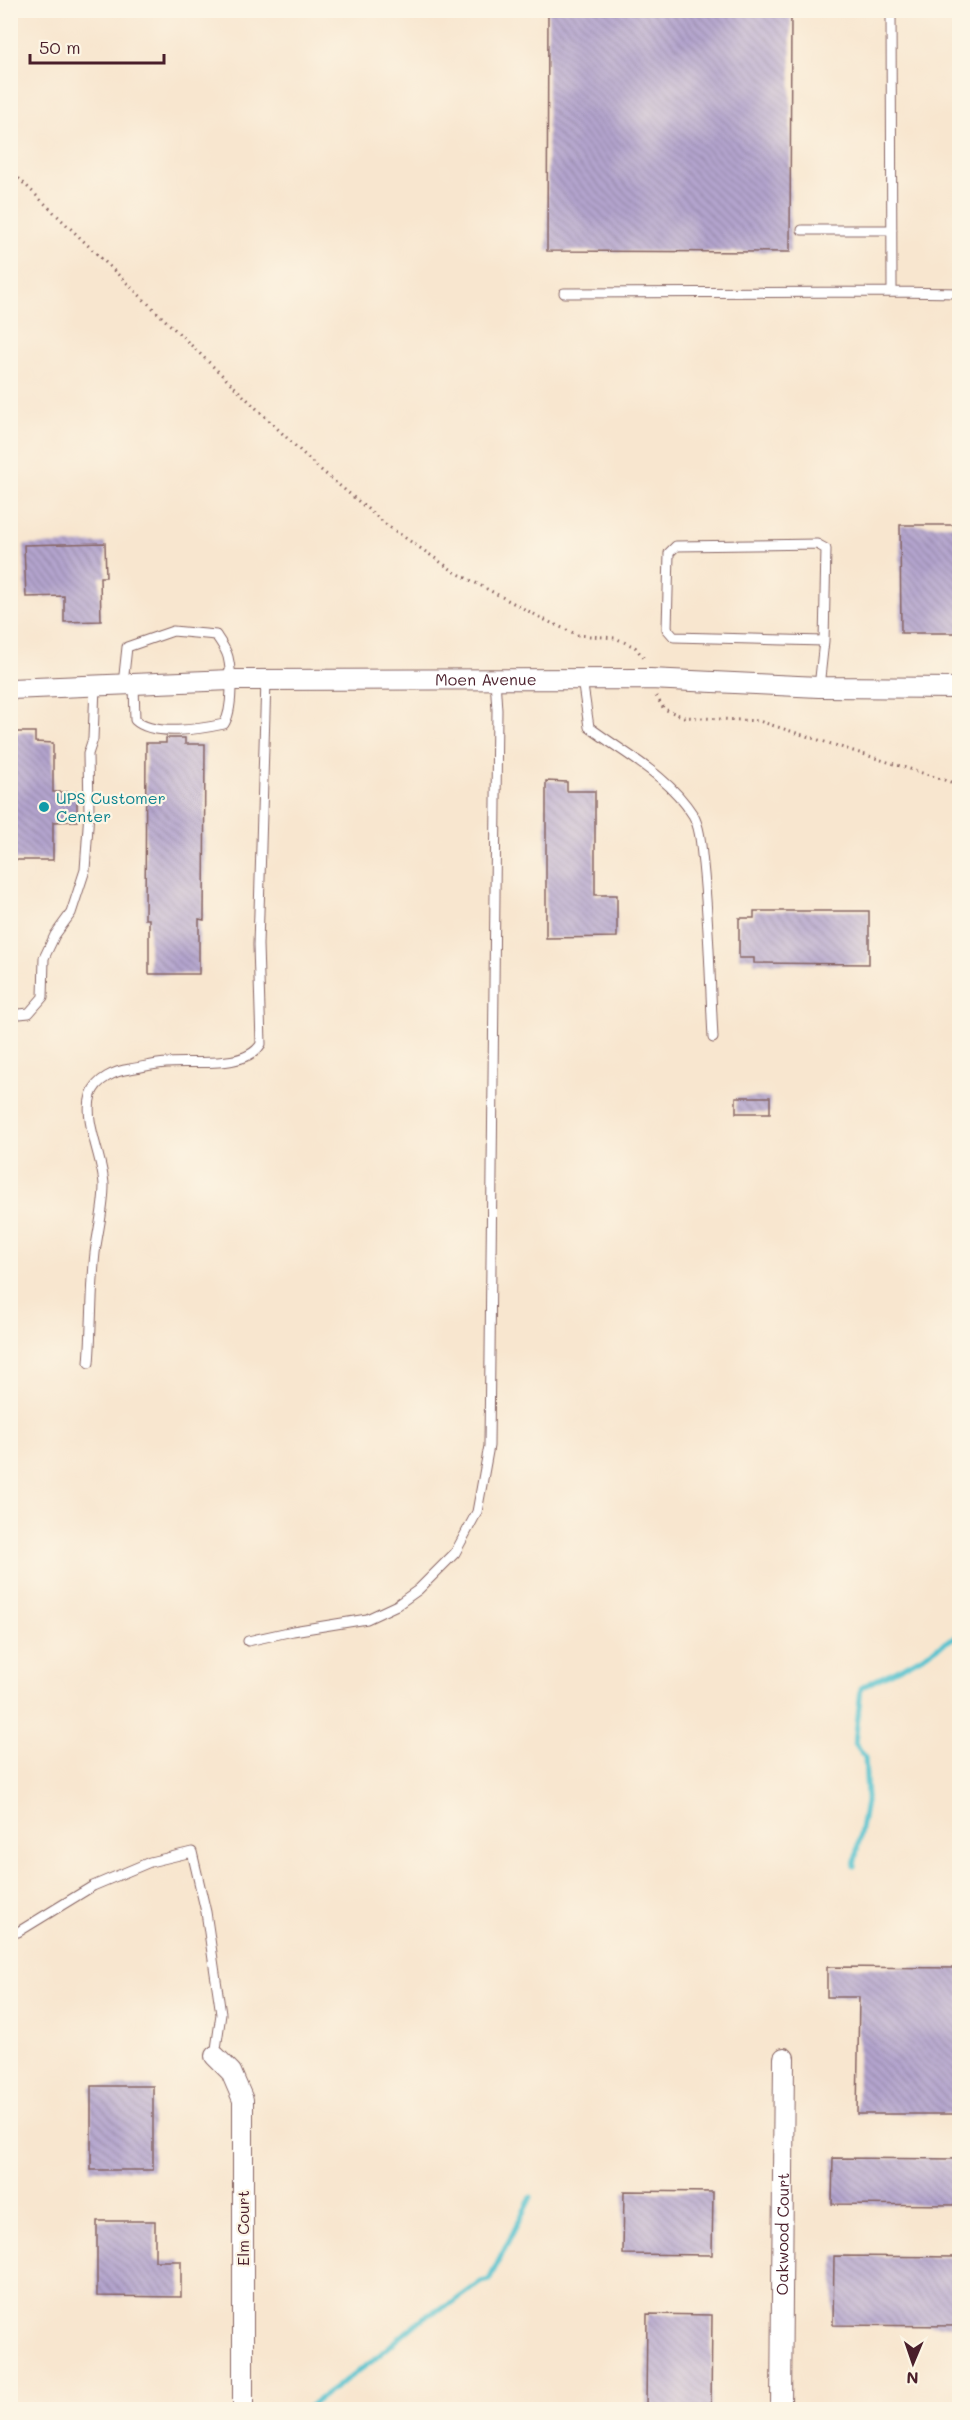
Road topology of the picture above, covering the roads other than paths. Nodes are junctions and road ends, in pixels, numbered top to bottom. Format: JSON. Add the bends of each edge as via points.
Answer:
{"nodes":[{"id":1,"x":891,"y":10,"type":"edge"},
{"id":2,"x":802,"y":230,"type":"dead end"},
{"id":3,"x":892,"y":230,"type":"junction"},
{"id":4,"x":892,"y":292,"type":"junction"},
{"id":5,"x":564,"y":293,"type":"dead end"},
{"id":6,"x":960,"y":293,"type":"edge"},
{"id":7,"x":824,"y":641,"type":"junction"},
{"id":8,"x":495,"y":679,"type":"junction"},
{"id":9,"x":582,"y":679,"type":"junction"},
{"id":10,"x":231,"y":680,"type":"junction"},
{"id":11,"x":266,"y":680,"type":"junction"},
{"id":12,"x":129,"y":684,"type":"junction"},
{"id":13,"x":95,"y":685,"type":"junction"},
{"id":14,"x":819,"y":687,"type":"junction"},
{"id":15,"x":960,"y":688,"type":"edge"},
{"id":16,"x":10,"y":689,"type":"edge"},
{"id":17,"x":10,"y":1016,"type":"edge"},
{"id":18,"x":713,"y":1038,"type":"dead end"},
{"id":19,"x":89,"y":1363,"type":"dead end"},
{"id":20,"x":248,"y":1641,"type":"dead end"},
{"id":21,"x":10,"y":1933,"type":"edge"},
{"id":22,"x":215,"y":2056,"type":"joint"},
{"id":23,"x":784,"y":2058,"type":"dead end"},
{"id":24,"x":243,"y":2409,"type":"edge"},
{"id":25,"x":781,"y":2409,"type":"edge"}],
"edges":[{"from":1,"to":3,"type":"lane"},
{"from":2,"to":3,"type":"lane"},
{"from":3,"to":4,"type":"lane"},
{"from":4,"to":5,"type":"lane"},
{"from":4,"to":6,"type":"lane"},
{"from":7,"to":7,"type":"lane","via":[[826,549],[817,544],[676,546],[669,553],[667,629],[674,637]]},
{"from":7,"to":14,"type":"lane"},
{"from":8,"to":9,"type":"street","name":"Moen Avenue"},
{"from":8,"to":11,"type":"street","name":"Moen Avenue"},
{"from":8,"to":20,"type":"lane","via":[[489,1446],[477,1512],[455,1553],[397,1605],[367,1619]]},
{"from":9,"to":14,"type":"street","name":"Moen Avenue"},
{"from":9,"to":18,"type":"lane","via":[[590,727],[656,772],[694,817],[707,905]]},
{"from":10,"to":11,"type":"street","name":"Moen Avenue"},
{"from":10,"to":12,"type":"street","name":"Moen Avenue"},
{"from":10,"to":12,"type":"lane","via":[[228,718],[224,724],[158,730],[135,720]]},
{"from":10,"to":12,"type":"lane","via":[[228,655],[216,635],[173,631],[127,647]]},
{"from":11,"to":19,"type":"lane","via":[[258,933],[261,1044],[247,1057],[231,1061],[166,1063],[123,1070],[110,1074],[91,1094],[91,1120],[104,1188],[95,1253]]},
{"from":12,"to":13,"type":"street","name":"Moen Avenue"},
{"from":13,"to":16,"type":"street","name":"Moen Avenue"},
{"from":13,"to":17,"type":"lane","via":[[93,739],[88,754],[85,870],[71,913],[44,958],[43,996],[29,1013]]},
{"from":14,"to":15,"type":"street","name":"Moen Avenue"},
{"from":21,"to":22,"type":"lane","via":[[18,1932],[93,1886],[150,1862],[192,1852],[206,1912],[221,2014]]},
{"from":22,"to":24,"type":"street","name":"Elm Court","via":[[231,2072],[243,2100]]},
{"from":23,"to":25,"type":"street","name":"Oakwood Court"}]}
